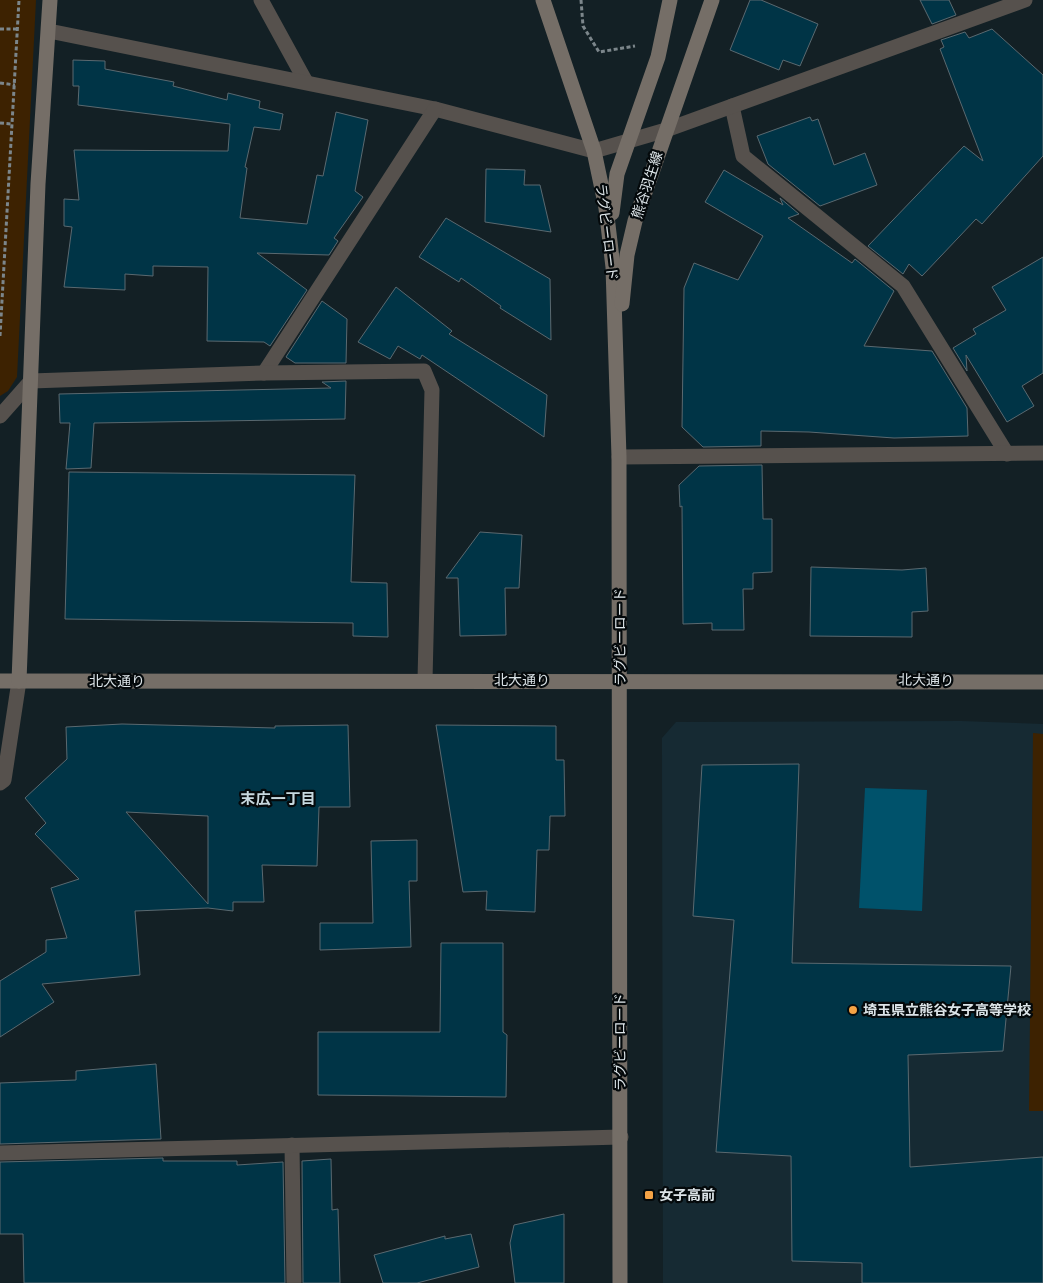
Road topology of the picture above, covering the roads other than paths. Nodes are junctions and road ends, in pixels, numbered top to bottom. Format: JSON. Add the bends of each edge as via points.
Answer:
{"nodes":[{"id":1,"x":50,"y":0,"type":"edge"},
{"id":2,"x":261,"y":0,"type":"edge"},
{"id":3,"x":544,"y":0,"type":"edge"},
{"id":4,"x":670,"y":0,"type":"edge"},
{"id":5,"x":712,"y":0,"type":"edge"},
{"id":6,"x":1025,"y":0,"type":"edge"},
{"id":7,"x":49,"y":31,"type":"junction"},
{"id":8,"x":306,"y":82,"type":"junction"},
{"id":9,"x":732,"y":106,"type":"junction"},
{"id":10,"x":435,"y":109,"type":"junction"},
{"id":11,"x":666,"y":130,"type":"junction"},
{"id":12,"x":628,"y":143,"type":"junction"},
{"id":13,"x":594,"y":151,"type":"junction"},
{"id":14,"x":613,"y":267,"type":"junction"},
{"id":15,"x":264,"y":373,"type":"junction"},
{"id":16,"x":617,"y":378,"type":"junction"},
{"id":17,"x":31,"y":380,"type":"junction"},
{"id":18,"x":0,"y":416,"type":"edge"},
{"id":19,"x":1043,"y":453,"type":"edge"},
{"id":20,"x":1007,"y":454,"type":"junction"},
{"id":21,"x":619,"y":457,"type":"junction"},
{"id":22,"x":425,"y":680,"type":"junction"},
{"id":23,"x":620,"y":680,"type":"junction"},
{"id":24,"x":0,"y":681,"type":"edge"},
{"id":25,"x":19,"y":681,"type":"junction"},
{"id":26,"x":1043,"y":682,"type":"edge"},
{"id":27,"x":0,"y":782,"type":"edge"},
{"id":28,"x":620,"y":1137,"type":"junction"},
{"id":29,"x":292,"y":1145,"type":"junction"},
{"id":30,"x":0,"y":1153,"type":"edge"},
{"id":31,"x":294,"y":1283,"type":"edge"},
{"id":32,"x":620,"y":1283,"type":"edge"}],
"edges":[{"from":1,"to":7,"type":"street"},
{"from":2,"to":8,"type":"street"},
{"from":3,"to":13,"type":"street","name":"ラグビーロード"},
{"from":4,"to":12,"type":"street","name":"熊谷羽生線","via":[[658,57]]},
{"from":5,"to":11,"type":"street","name":"熊谷羽生線"},
{"from":6,"to":9,"type":"street"},
{"from":7,"to":8,"type":"street"},
{"from":7,"to":17,"type":"street","via":[[38,184]]},
{"from":8,"to":10,"type":"street"},
{"from":9,"to":11,"type":"street"},
{"from":9,"to":20,"type":"street","via":[[743,156],[903,286]]},
{"from":10,"to":13,"type":"street"},
{"from":10,"to":15,"type":"street"},
{"from":11,"to":12,"type":"street"},
{"from":11,"to":16,"type":"street","name":"熊谷羽生線","via":[[640,202],[627,255]]},
{"from":12,"to":13,"type":"street"},
{"from":12,"to":14,"type":"street","name":"熊谷羽生線","via":[[613,195]]},
{"from":13,"to":14,"type":"street","name":"ラグビーロード","via":[[606,208]]},
{"from":14,"to":16,"type":"street","name":"ラグビーロード"},
{"from":15,"to":17,"type":"street"},
{"from":15,"to":22,"type":"street","via":[[424,371],[432,390]]},
{"from":16,"to":21,"type":"street","name":"ラグビーロード"},
{"from":17,"to":18,"type":"street"},
{"from":17,"to":25,"type":"street"},
{"from":19,"to":20,"type":"street"},
{"from":20,"to":21,"type":"street"},
{"from":21,"to":23,"type":"street","name":"ラグビーロード"},
{"from":22,"to":23,"type":"street","name":"北大通り"},
{"from":22,"to":25,"type":"street","name":"北大通り"},
{"from":23,"to":26,"type":"street","name":"北大通り"},
{"from":23,"to":28,"type":"street","name":"ラグビーロード"},
{"from":24,"to":25,"type":"street","name":"北大通り"},
{"from":25,"to":27,"type":"street","via":[[4,780]]},
{"from":28,"to":29,"type":"street"},
{"from":28,"to":32,"type":"street","name":"ラグビーロード"},
{"from":29,"to":30,"type":"street"},
{"from":29,"to":31,"type":"street"}]}
